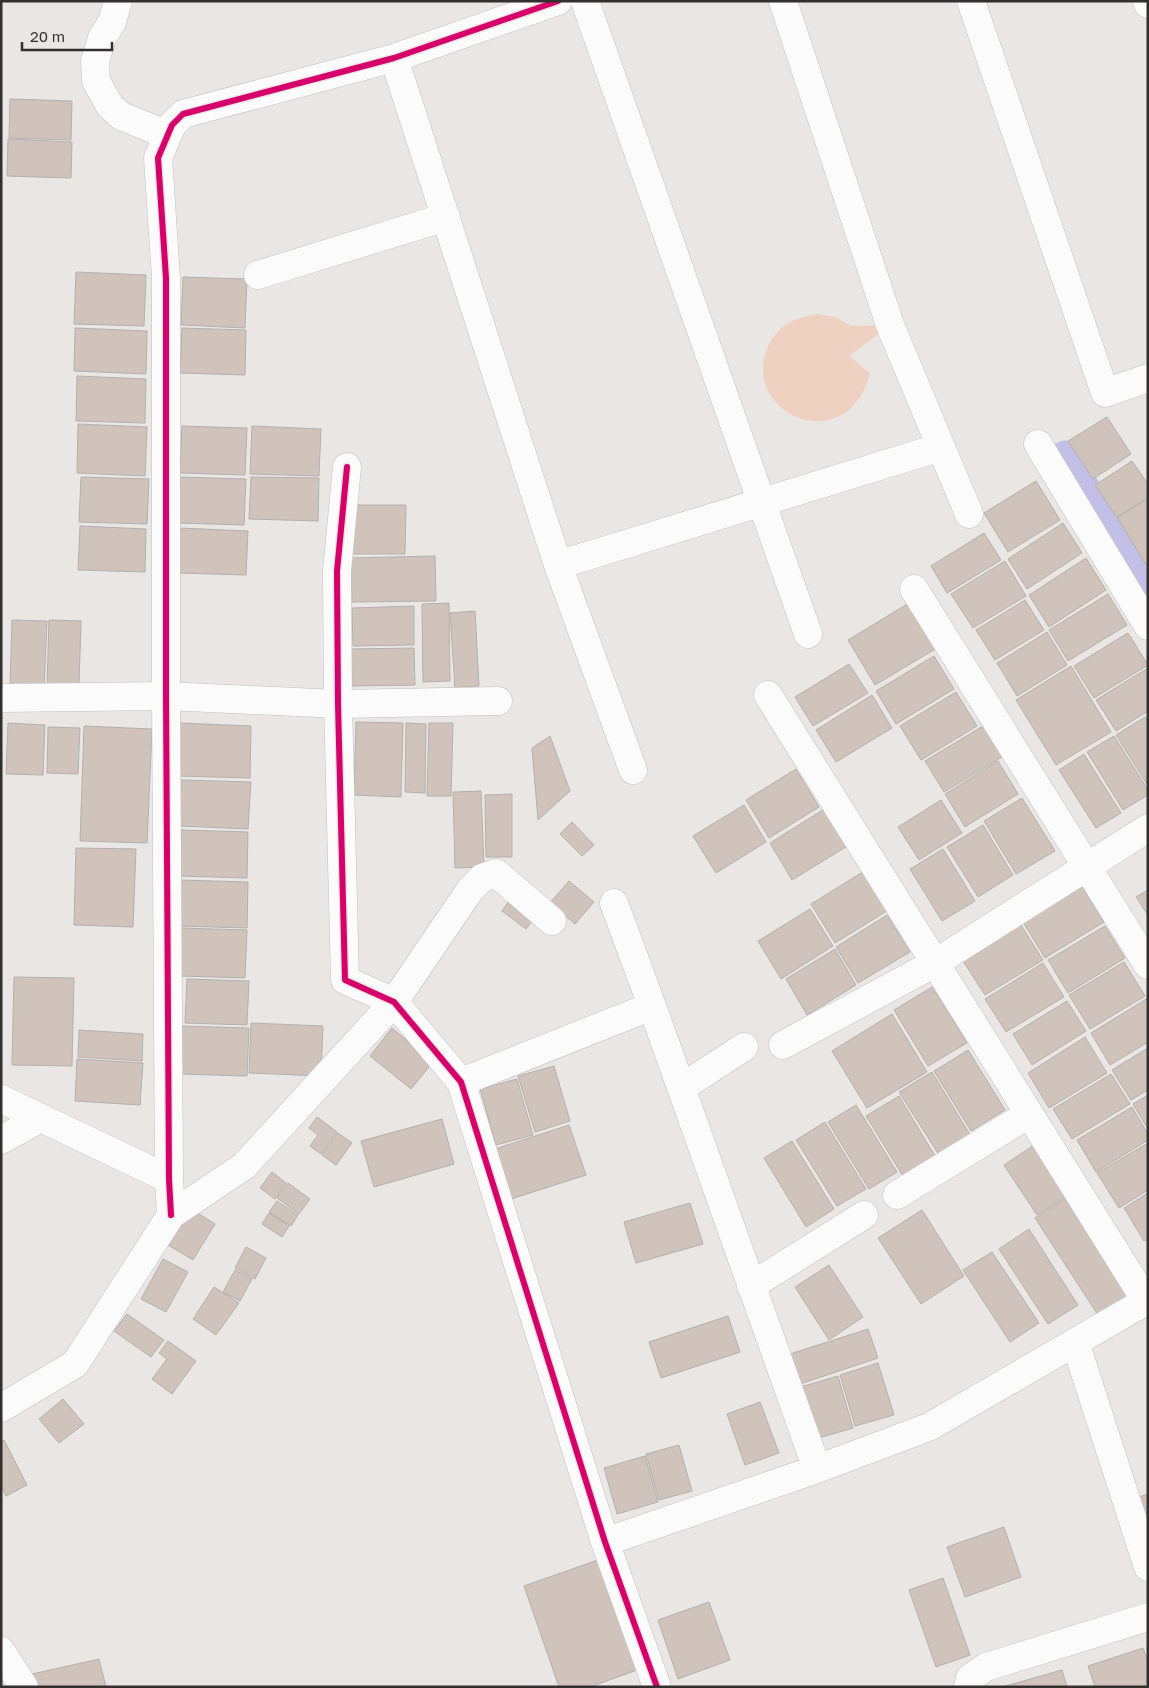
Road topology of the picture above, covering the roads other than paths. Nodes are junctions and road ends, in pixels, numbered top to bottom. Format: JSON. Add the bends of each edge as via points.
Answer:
{"nodes":[{"id":1,"x":118,"y":1,"type":"edge"},
{"id":2,"x":558,"y":1,"type":"edge"},
{"id":3,"x":585,"y":1,"type":"edge"},
{"id":4,"x":783,"y":1,"type":"edge"},
{"id":5,"x":971,"y":1,"type":"edge"},
{"id":6,"x":394,"y":58,"type":"junction"},
{"id":7,"x":168,"y":135,"type":"junction"},
{"id":8,"x":446,"y":217,"type":"junction"},
{"id":9,"x":258,"y":275,"type":"dead end"},
{"id":10,"x":1148,"y":378,"type":"edge"},
{"id":11,"x":1038,"y":444,"type":"dead end"},
{"id":12,"x":940,"y":447,"type":"junction"},
{"id":13,"x":347,"y":467,"type":"dead end"},
{"id":14,"x":762,"y":502,"type":"junction"},
{"id":15,"x":969,"y":514,"type":"dead end"},
{"id":16,"x":558,"y":565,"type":"junction"},
{"id":17,"x":914,"y":589,"type":"dead end"},
{"id":18,"x":1148,"y":626,"type":"edge"},
{"id":19,"x":808,"y":634,"type":"dead end"},
{"id":20,"x":768,"y":695,"type":"dead end"},
{"id":21,"x":166,"y":696,"type":"junction"},
{"id":22,"x":1,"y":698,"type":"edge"},
{"id":23,"x":498,"y":701,"type":"dead end"},
{"id":24,"x":338,"y":704,"type":"junction"},
{"id":25,"x":633,"y":770,"type":"dead end"},
{"id":26,"x":1148,"y":828,"type":"edge"},
{"id":27,"x":1086,"y":867,"type":"junction"},
{"id":28,"x":614,"y":903,"type":"dead end"},
{"id":29,"x":552,"y":921,"type":"dead end"},
{"id":30,"x":935,"y":963,"type":"junction"},
{"id":31,"x":1148,"y":965,"type":"edge"},
{"id":32,"x":394,"y":1002,"type":"junction"},
{"id":33,"x":652,"y":1006,"type":"junction"},
{"id":34,"x":784,"y":1045,"type":"dead end"},
{"id":35,"x":744,"y":1048,"type":"dead end"},
{"id":36,"x":461,"y":1082,"type":"junction"},
{"id":37,"x":681,"y":1088,"type":"junction"},
{"id":38,"x":1,"y":1099,"type":"edge"},
{"id":39,"x":1030,"y":1114,"type":"junction"},
{"id":40,"x":41,"y":1118,"type":"junction"},
{"id":41,"x":1,"y":1140,"type":"edge"},
{"id":42,"x":169,"y":1179,"type":"junction"},
{"id":43,"x":897,"y":1195,"type":"dead end"},
{"id":44,"x":171,"y":1215,"type":"junction"},
{"id":45,"x":864,"y":1215,"type":"dead end"},
{"id":46,"x":751,"y":1286,"type":"junction"},
{"id":47,"x":1147,"y":1300,"type":"edge"},
{"id":48,"x":1075,"y":1342,"type":"junction"},
{"id":49,"x":1,"y":1408,"type":"edge"},
{"id":50,"x":817,"y":1468,"type":"junction"},
{"id":51,"x":606,"y":1542,"type":"junction"},
{"id":52,"x":1148,"y":1567,"type":"edge"},
{"id":53,"x":1148,"y":1617,"type":"edge"},
{"id":54,"x":1,"y":1652,"type":"edge"},
{"id":55,"x":24,"y":1687,"type":"edge"},
{"id":56,"x":657,"y":1687,"type":"edge"},
{"id":57,"x":968,"y":1687,"type":"edge"}],
"edges":[{"from":1,"to":7,"type":"street","via":[[95,61],[96,81],[110,106],[121,116]]},
{"from":2,"to":6,"type":"street"},
{"from":3,"to":14,"type":"street"},
{"from":4,"to":12,"type":"street","via":[[890,325]]},
{"from":5,"to":10,"type":"street","via":[[1105,393]]},
{"from":6,"to":7,"type":"street","via":[[183,114]]},
{"from":6,"to":8,"type":"street"},
{"from":7,"to":21,"type":"street","via":[[158,158],[166,278]]},
{"from":8,"to":9,"type":"street"},
{"from":8,"to":16,"type":"street"},
{"from":11,"to":18,"type":"street"},
{"from":12,"to":14,"type":"street"},
{"from":12,"to":15,"type":"street"},
{"from":13,"to":24,"type":"street","via":[[337,571]]},
{"from":14,"to":16,"type":"street"},
{"from":14,"to":19,"type":"street"},
{"from":16,"to":25,"type":"street"},
{"from":17,"to":27,"type":"street"},
{"from":20,"to":30,"type":"street"},
{"from":21,"to":22,"type":"street"},
{"from":21,"to":24,"type":"street"},
{"from":21,"to":42,"type":"street"},
{"from":23,"to":24,"type":"street"},
{"from":24,"to":32,"type":"street","via":[[345,980]]},
{"from":26,"to":27,"type":"street"},
{"from":27,"to":30,"type":"street"},
{"from":27,"to":31,"type":"street"},
{"from":28,"to":33,"type":"street"},
{"from":29,"to":32,"type":"street","via":[[496,873],[482,878],[470,890]]},
{"from":30,"to":34,"type":"street"},
{"from":30,"to":39,"type":"street"},
{"from":32,"to":36,"type":"street"},
{"from":32,"to":44,"type":"street","via":[[244,1166]]},
{"from":33,"to":36,"type":"street"},
{"from":33,"to":37,"type":"street"},
{"from":35,"to":37,"type":"street"},
{"from":36,"to":51,"type":"street"},
{"from":37,"to":46,"type":"street"},
{"from":38,"to":40,"type":"street"},
{"from":39,"to":43,"type":"street"},
{"from":39,"to":47,"type":"street"},
{"from":40,"to":41,"type":"street"},
{"from":40,"to":42,"type":"street"},
{"from":42,"to":44,"type":"street"},
{"from":44,"to":49,"type":"street","via":[[75,1364]]},
{"from":45,"to":46,"type":"street"},
{"from":46,"to":50,"type":"street"},
{"from":47,"to":48,"type":"street"},
{"from":48,"to":50,"type":"street","via":[[929,1427]]},
{"from":48,"to":52,"type":"street"},
{"from":50,"to":51,"type":"street"},
{"from":51,"to":56,"type":"street"},
{"from":53,"to":57,"type":"street","via":[[986,1667],[970,1678]]},
{"from":54,"to":55,"type":"street"}]}
